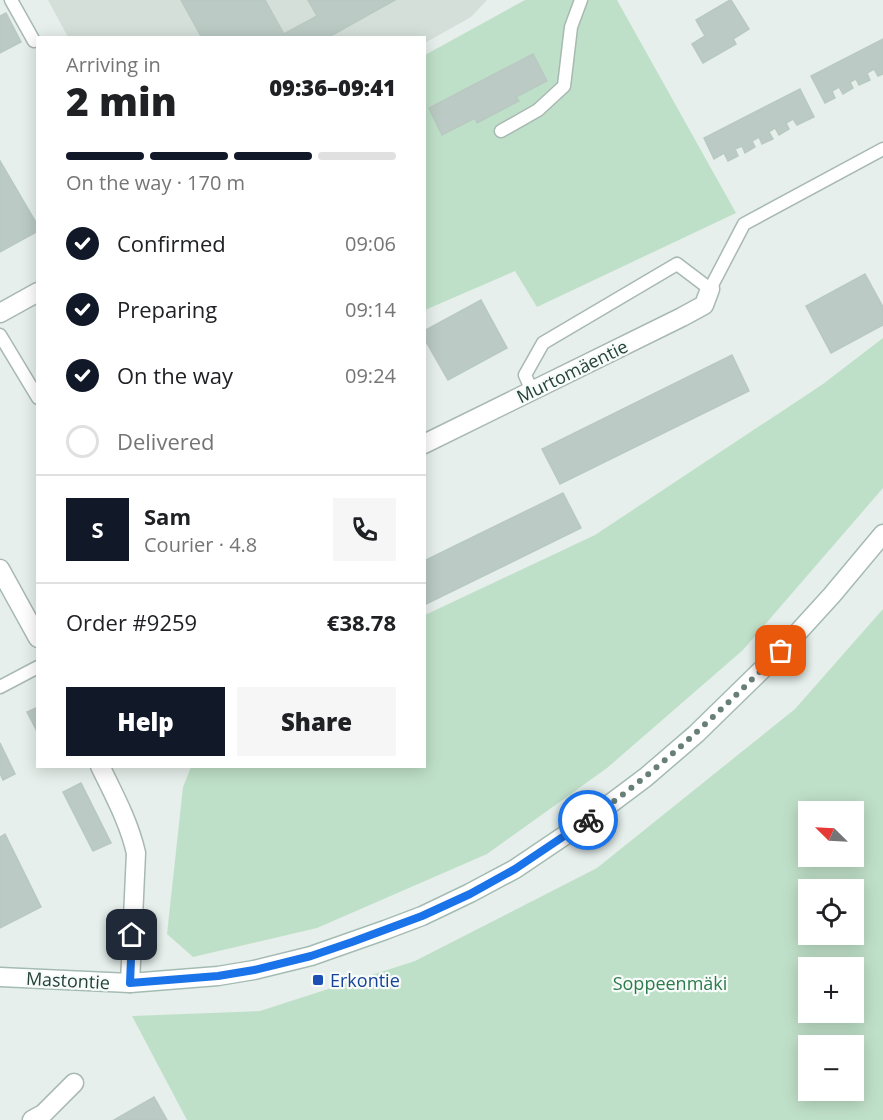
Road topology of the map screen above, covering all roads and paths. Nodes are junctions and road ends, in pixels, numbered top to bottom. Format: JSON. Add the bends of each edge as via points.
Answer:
{"nodes":[{"id":1,"x":11,"y":0,"type":"edge"},
{"id":2,"x":581,"y":0,"type":"edge"},
{"id":3,"x":34,"y":41,"type":"dead end"},
{"id":4,"x":501,"y":131,"type":"dead end"},
{"id":5,"x":883,"y":149,"type":"edge"},
{"id":6,"x":710,"y":290,"type":"junction"},
{"id":7,"x":36,"y":293,"type":"edge"},
{"id":8,"x":0,"y":313,"type":"edge"},
{"id":9,"x":0,"y":335,"type":"edge"},
{"id":10,"x":532,"y":391,"type":"junction"},
{"id":11,"x":36,"y":395,"type":"edge"},
{"id":12,"x":426,"y":443,"type":"edge"},
{"id":13,"x":883,"y":534,"type":"edge"},
{"id":14,"x":0,"y":569,"type":"edge"},
{"id":15,"x":36,"y":634,"type":"edge"},
{"id":16,"x":36,"y":668,"type":"edge"},
{"id":17,"x":0,"y":687,"type":"edge"},
{"id":18,"x":101,"y":768,"type":"edge"},
{"id":19,"x":0,"y":977,"type":"edge"},
{"id":20,"x":130,"y":983,"type":"junction"},
{"id":21,"x":74,"y":1083,"type":"dead end"},
{"id":22,"x":32,"y":1120,"type":"edge"}],
"edges":[{"from":1,"to":3,"type":"lane"},
{"from":2,"to":4,"type":"lane","via":[[571,27],[564,86],[538,110]]},
{"from":5,"to":6,"type":"lane","via":[[744,224]]},
{"from":6,"to":10,"type":"main road","name":"Murtomäentie","via":[[704,305],[697,309]]},
{"from":6,"to":10,"type":"lane","via":[[677,264],[543,343],[525,375]]},
{"from":7,"to":8,"type":"main road"},
{"from":9,"to":11,"type":"lane"},
{"from":10,"to":12,"type":"main road","name":"Murtomäentie"},
{"from":13,"to":20,"type":"main road","name":"Mastontie","via":[[781,651],[696,734],[598,813],[515,869],[422,916],[311,956],[218,976]]},
{"from":14,"to":15,"type":"main road"},
{"from":16,"to":17,"type":"lane"},
{"from":18,"to":20,"type":"main road","via":[[124,814],[136,853]]},
{"from":19,"to":20,"type":"main road","name":"Mastontie"},
{"from":21,"to":22,"type":"main road"}]}
